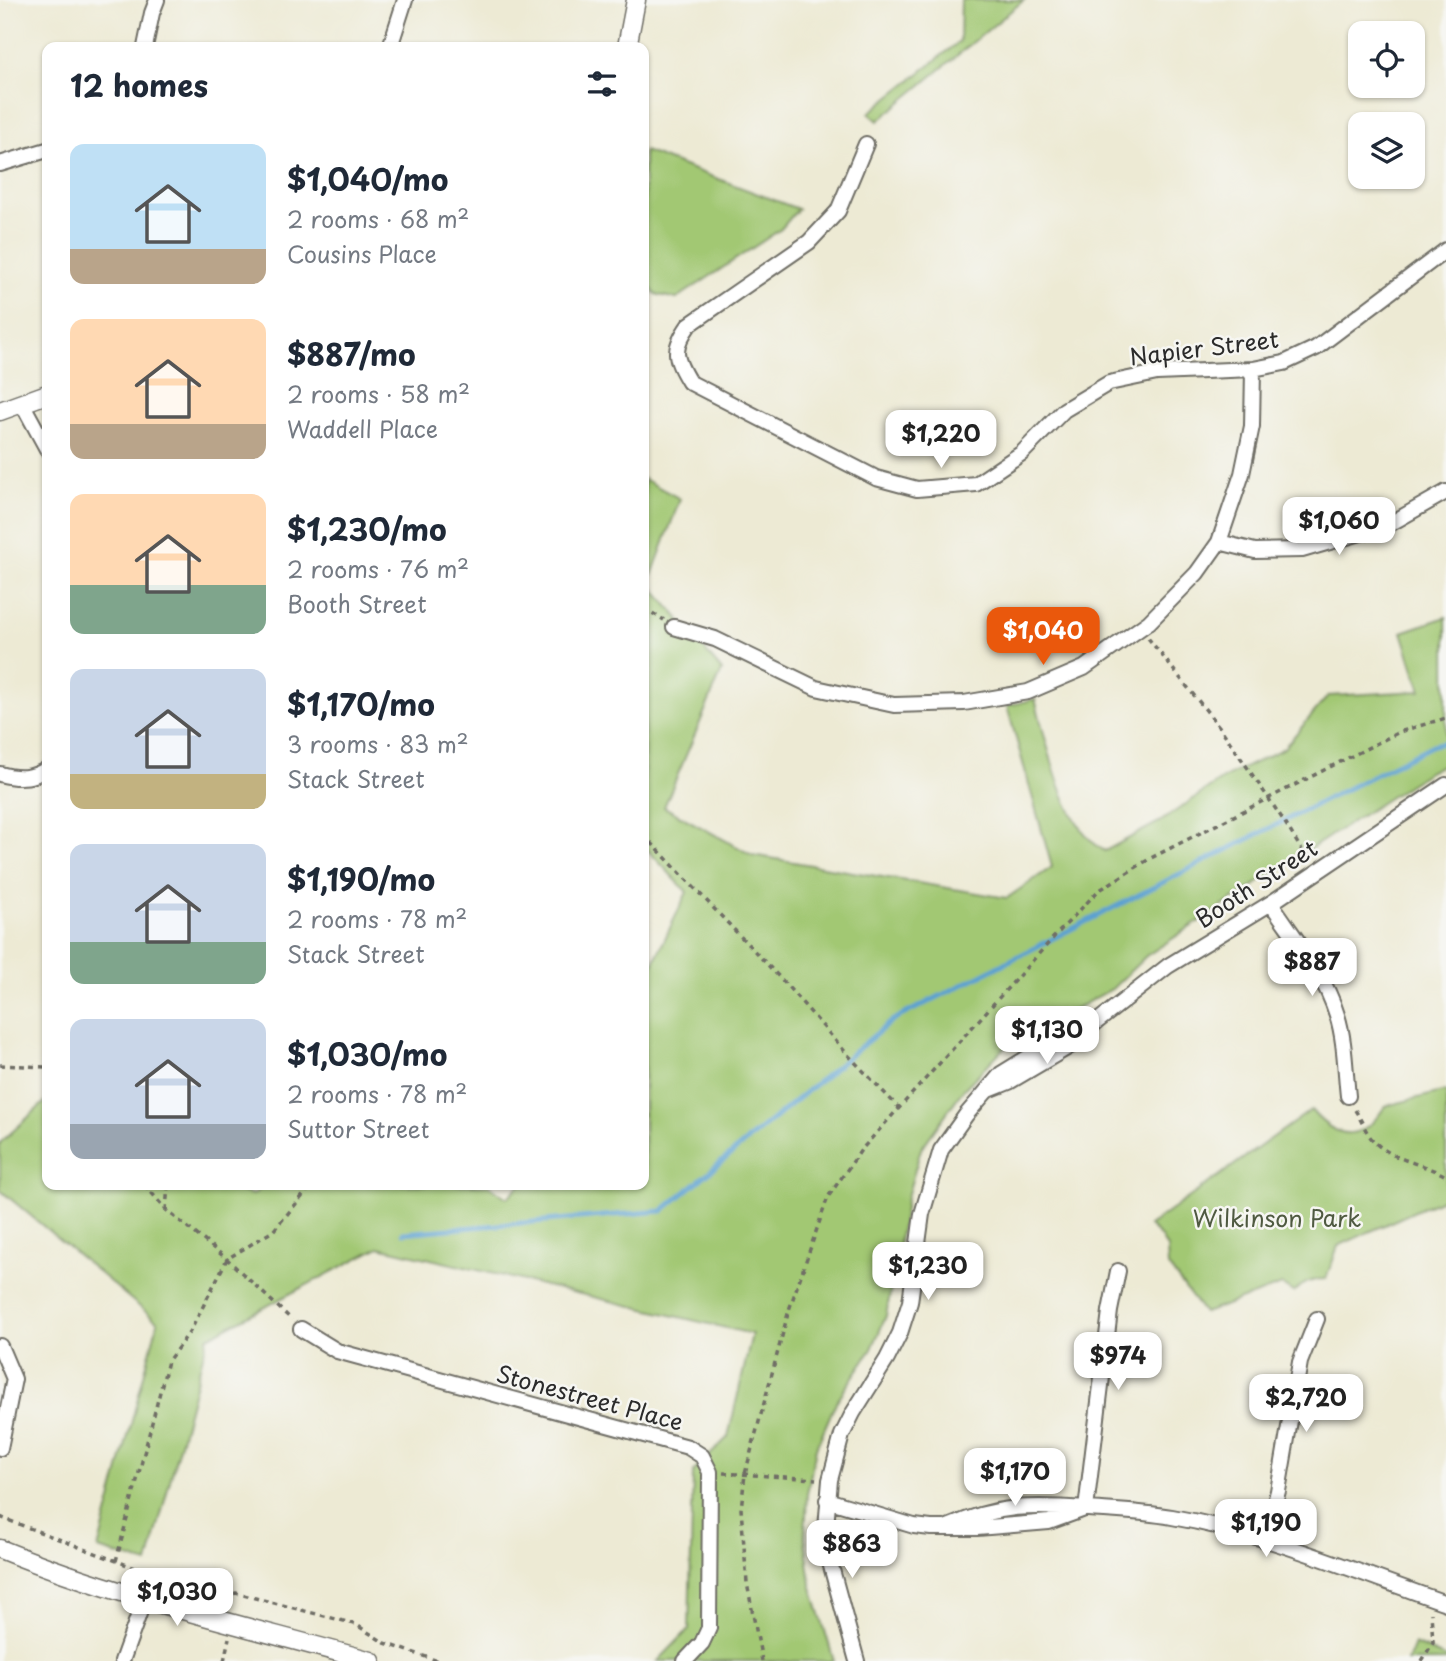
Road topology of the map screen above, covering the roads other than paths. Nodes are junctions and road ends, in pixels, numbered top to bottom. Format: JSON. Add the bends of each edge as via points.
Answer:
{"nodes":[{"id":1,"x":157,"y":0,"type":"edge"},
{"id":2,"x":405,"y":0,"type":"edge"},
{"id":3,"x":636,"y":0,"type":"edge"},
{"id":4,"x":146,"y":42,"type":"edge"},
{"id":5,"x":392,"y":42,"type":"edge"},
{"id":6,"x":628,"y":42,"type":"edge"},
{"id":7,"x":866,"y":144,"type":"dead end"},
{"id":8,"x":42,"y":151,"type":"edge"},
{"id":9,"x":0,"y":164,"type":"edge"},
{"id":10,"x":1446,"y":250,"type":"edge"},
{"id":11,"x":1253,"y":369,"type":"junction"},
{"id":12,"x":42,"y":396,"type":"edge"},
{"id":13,"x":22,"y":404,"type":"junction"},
{"id":14,"x":0,"y":411,"type":"edge"},
{"id":15,"x":42,"y":440,"type":"edge"},
{"id":16,"x":1446,"y":492,"type":"edge"},
{"id":17,"x":1219,"y":542,"type":"junction"},
{"id":18,"x":674,"y":627,"type":"road end"},
{"id":19,"x":42,"y":772,"type":"edge"},
{"id":20,"x":0,"y":774,"type":"edge"},
{"id":21,"x":1446,"y":785,"type":"edge"},
{"id":22,"x":1271,"y":903,"type":"junction"},
{"id":23,"x":1348,"y":1096,"type":"road end"},
{"id":24,"x":1118,"y":1271,"type":"dead end"},
{"id":25,"x":1317,"y":1319,"type":"dead end"},
{"id":26,"x":301,"y":1329,"type":"road end"},
{"id":27,"x":0,"y":1346,"type":"edge"},
{"id":28,"x":0,"y":1448,"type":"edge"},
{"id":29,"x":828,"y":1500,"type":"junction"},
{"id":30,"x":1086,"y":1509,"type":"junction"},
{"id":31,"x":1265,"y":1540,"type":"junction"},
{"id":32,"x":0,"y":1549,"type":"edge"},
{"id":33,"x":144,"y":1600,"type":"junction"},
{"id":34,"x":1446,"y":1603,"type":"edge"},
{"id":35,"x":122,"y":1661,"type":"edge"},
{"id":36,"x":371,"y":1661,"type":"edge"},
{"id":37,"x":685,"y":1661,"type":"edge"},
{"id":38,"x":857,"y":1661,"type":"edge"}],
"edges":[{"from":1,"to":4,"type":"street"},
{"from":2,"to":5,"type":"street"},
{"from":3,"to":6,"type":"street"},
{"from":7,"to":11,"type":"street","name":"Napier Street","via":[[838,211],[809,242],[689,325],[677,341],[676,360],[689,382],[876,478],[917,489],[976,484],[1022,453],[1064,410],[1108,383],[1157,373]]},
{"from":8,"to":9,"type":"street"},
{"from":10,"to":11,"type":"street","name":"Napier Street","via":[[1316,348],[1284,363]]},
{"from":11,"to":17,"type":"street","via":[[1252,426],[1242,474]]},
{"from":12,"to":13,"type":"street"},
{"from":13,"to":14,"type":"street"},
{"from":13,"to":15,"type":"street"},
{"from":16,"to":17,"type":"street","via":[[1388,525],[1302,550],[1255,551]]},
{"from":17,"to":18,"type":"street","via":[[1196,573],[1140,629],[1084,668],[1028,692],[964,703],[894,705],[816,688],[715,639]]},
{"from":19,"to":20,"type":"street","via":[[16,778]]},
{"from":21,"to":22,"type":"street","name":"Booth Street"},
{"from":22,"to":23,"type":"street","via":[[1329,994],[1338,1017]]},
{"from":22,"to":29,"type":"street","name":"Booth Street","via":[[1168,966],[1094,1024],[1069,1032],[1001,1074],[941,1150],[922,1214],[910,1302],[887,1359],[847,1424],[835,1457]]},
{"from":24,"to":30,"type":"street"},
{"from":25,"to":31,"type":"street","via":[[1300,1362]]},
{"from":26,"to":37,"type":"street","name":"Stonestreet Place","via":[[337,1351],[688,1447],[702,1456],[710,1472],[709,1628]]},
{"from":27,"to":28,"type":"street","via":[[14,1379]]},
{"from":29,"to":30,"type":"street","via":[[914,1526],[948,1527],[975,1514],[1011,1507]]},
{"from":29,"to":38,"type":"street","name":"Booth Street","via":[[828,1555]]},
{"from":30,"to":31,"type":"street","via":[[1172,1517]]},
{"from":31,"to":34,"type":"street"},
{"from":32,"to":33,"type":"street"},
{"from":33,"to":35,"type":"street"},
{"from":33,"to":36,"type":"street"}]}
